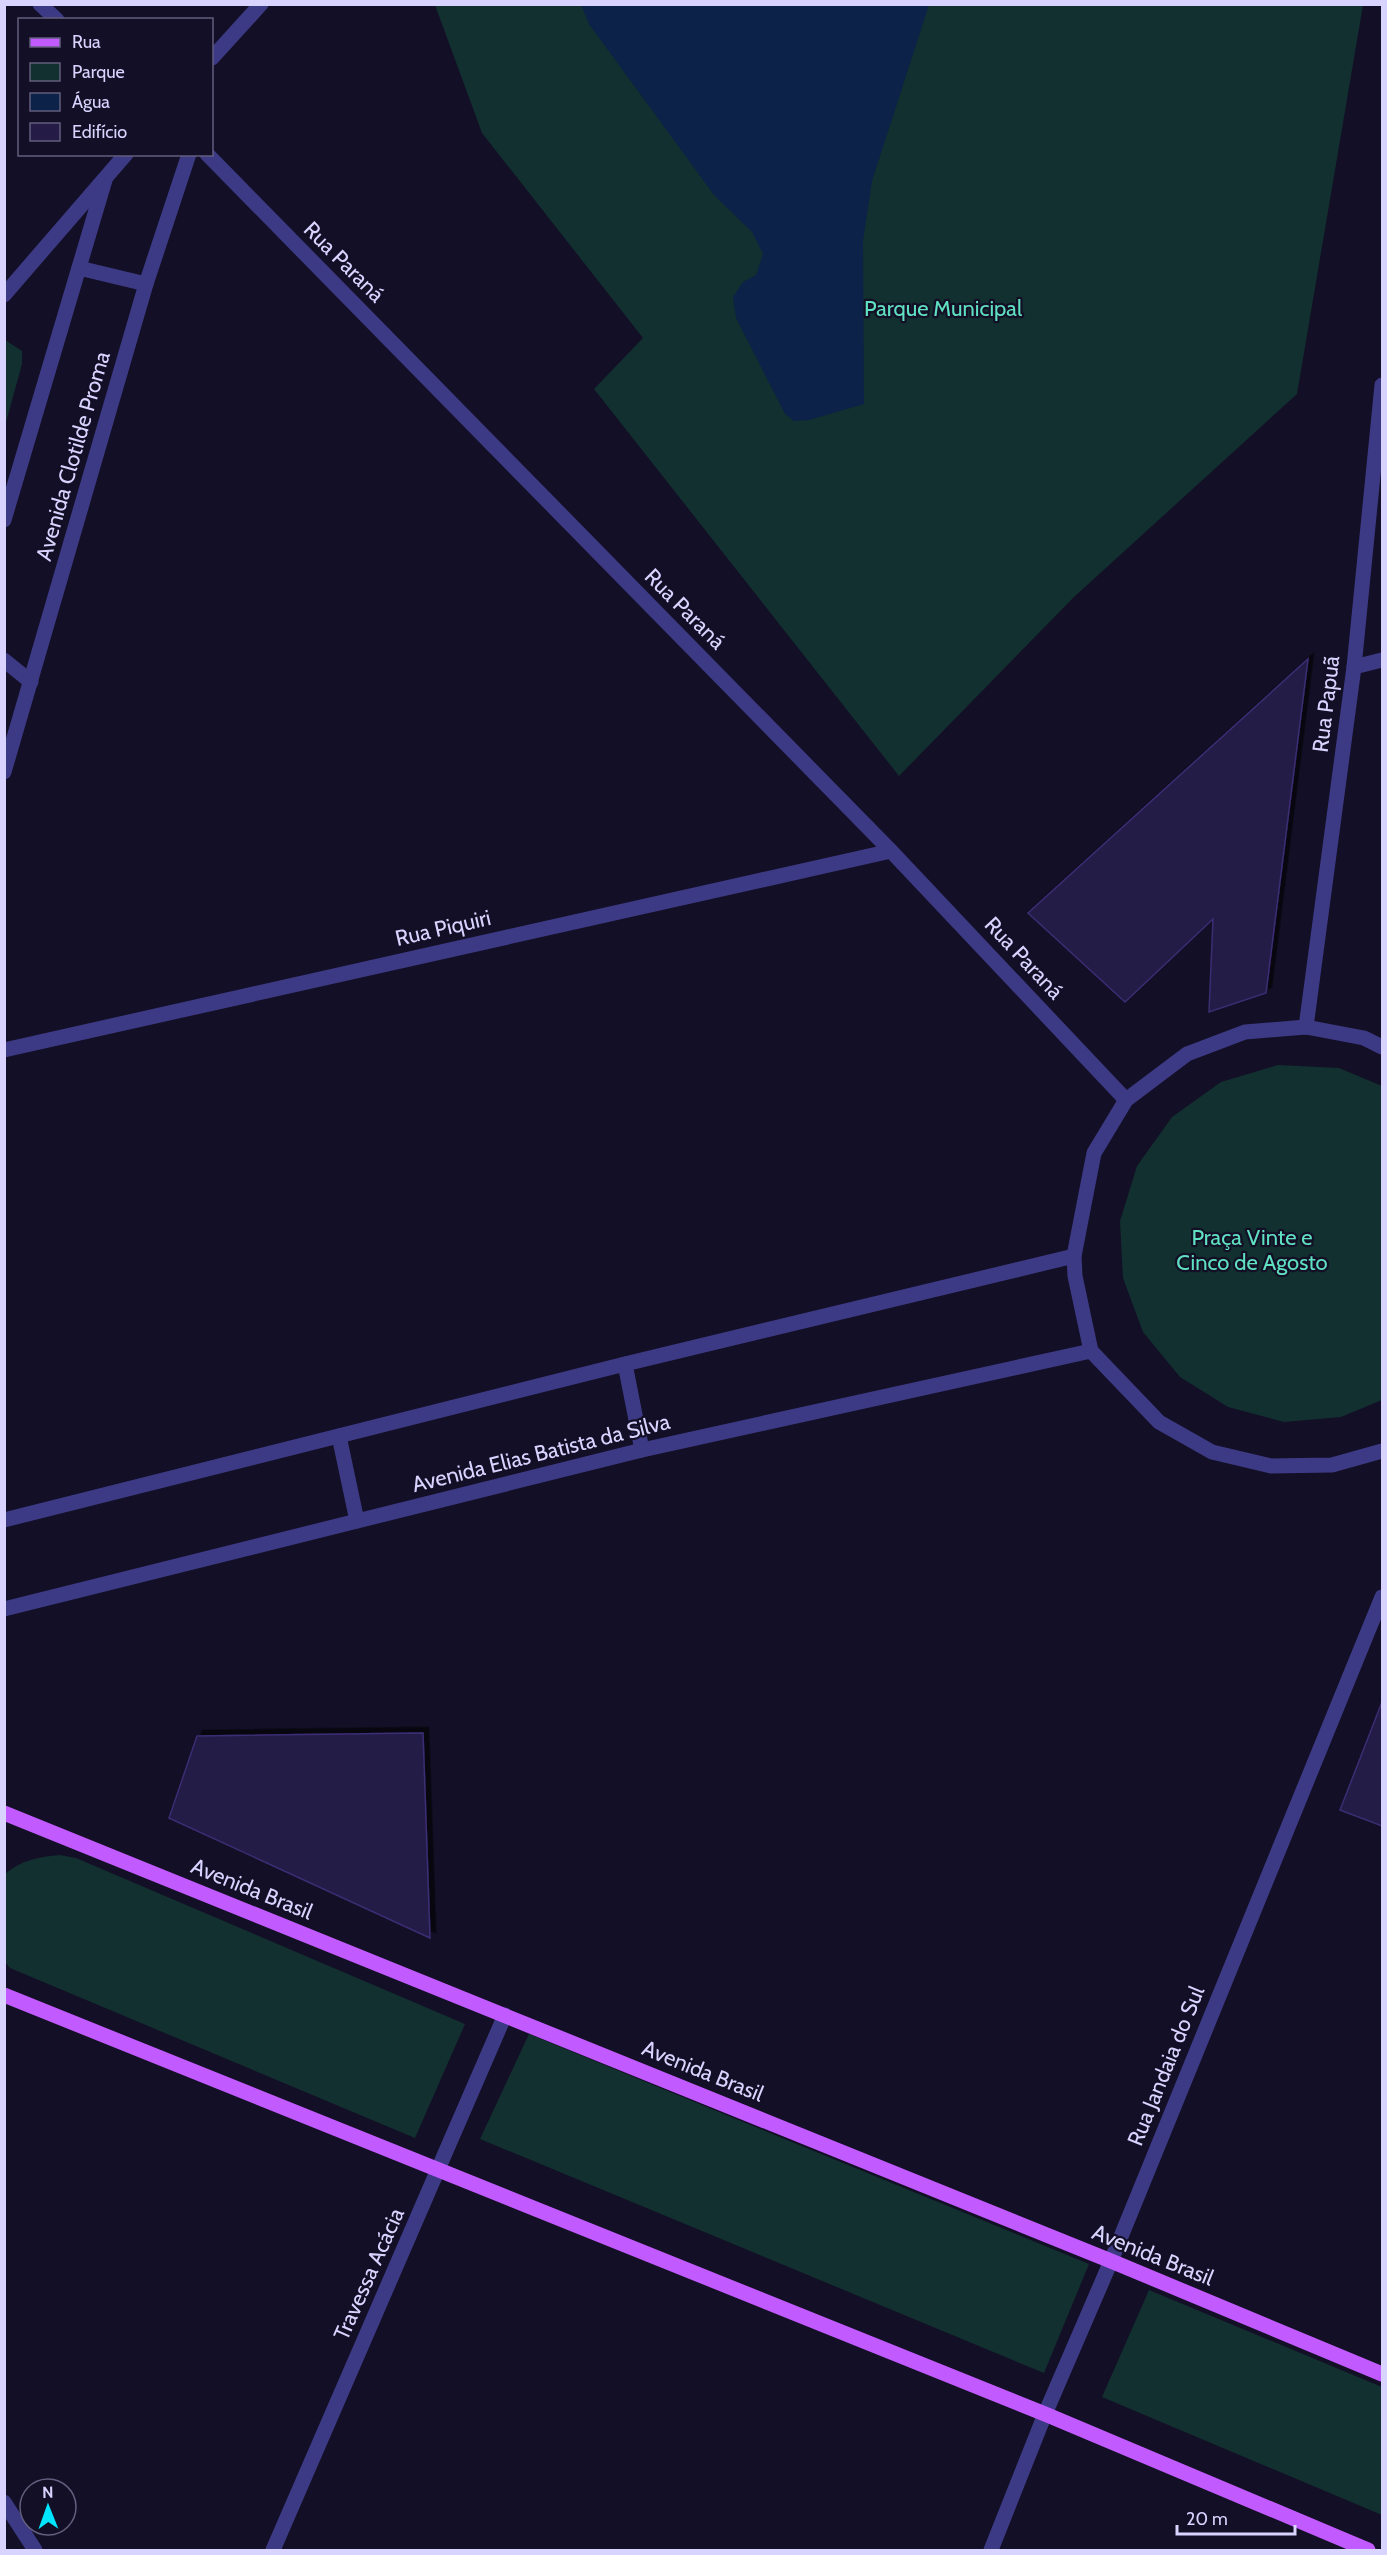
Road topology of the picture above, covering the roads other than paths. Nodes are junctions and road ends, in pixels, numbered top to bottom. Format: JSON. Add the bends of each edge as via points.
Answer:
{"nodes":[{"id":1,"x":40,"y":4,"type":"edge"},
{"id":2,"x":261,"y":4,"type":"edge"},
{"id":3,"x":55,"y":18,"type":"edge"},
{"id":4,"x":213,"y":56,"type":"edge"},
{"id":5,"x":124,"y":156,"type":"edge"},
{"id":6,"x":188,"y":156,"type":"edge"},
{"id":7,"x":209,"y":156,"type":"edge"},
{"id":8,"x":105,"y":180,"type":"junction"},
{"id":9,"x":79,"y":268,"type":"junction"},
{"id":10,"x":146,"y":284,"type":"junction"},
{"id":11,"x":4,"y":295,"type":"edge"},
{"id":12,"x":1383,"y":385,"type":"edge"},
{"id":13,"x":4,"y":520,"type":"edge"},
{"id":14,"x":4,"y":660,"type":"edge"},
{"id":15,"x":1383,"y":660,"type":"edge"},
{"id":16,"x":1354,"y":666,"type":"junction"},
{"id":17,"x":31,"y":682,"type":"junction"},
{"id":18,"x":4,"y":772,"type":"edge"},
{"id":19,"x":891,"y":851,"type":"junction"},
{"id":20,"x":1306,"y":1027,"type":"junction"},
{"id":21,"x":1383,"y":1047,"type":"edge"},
{"id":22,"x":4,"y":1050,"type":"edge"},
{"id":23,"x":1126,"y":1100,"type":"junction"},
{"id":24,"x":1074,"y":1256,"type":"junction"},
{"id":25,"x":1090,"y":1351,"type":"junction"},
{"id":26,"x":625,"y":1364,"type":"junction"},
{"id":27,"x":339,"y":1436,"type":"junction"},
{"id":28,"x":642,"y":1450,"type":"junction"},
{"id":29,"x":1381,"y":1455,"type":"edge"},
{"id":30,"x":4,"y":1520,"type":"edge"},
{"id":31,"x":357,"y":1521,"type":"junction"},
{"id":32,"x":1383,"y":1597,"type":"edge"},
{"id":33,"x":4,"y":1609,"type":"edge"},
{"id":34,"x":4,"y":1814,"type":"edge"},
{"id":35,"x":4,"y":1995,"type":"edge"},
{"id":36,"x":505,"y":2015,"type":"junction"},
{"id":37,"x":440,"y":2169,"type":"junction"},
{"id":38,"x":1111,"y":2261,"type":"junction"},
{"id":39,"x":1383,"y":2374,"type":"edge"},
{"id":40,"x":1045,"y":2414,"type":"junction"},
{"id":41,"x":4,"y":2502,"type":"edge"},
{"id":42,"x":35,"y":2550,"type":"edge"},
{"id":43,"x":273,"y":2550,"type":"edge"},
{"id":44,"x":991,"y":2550,"type":"edge"},
{"id":45,"x":1368,"y":2550,"type":"edge"}],
"edges":[{"from":1,"to":3,"type":"street"},
{"from":2,"to":4,"type":"street"},
{"from":5,"to":8,"type":"street"},
{"from":6,"to":10,"type":"street","name":"Avenida Clotilde Proma"},
{"from":7,"to":19,"type":"street","name":"Rua Paraná"},
{"from":8,"to":9,"type":"street","name":"Avenida Clotilde Proma"},
{"from":8,"to":11,"type":"street"},
{"from":9,"to":10,"type":"street"},
{"from":9,"to":13,"type":"street","name":"Avenida Clotilde Proma"},
{"from":10,"to":17,"type":"street","name":"Avenida Clotilde Proma"},
{"from":12,"to":16,"type":"street","name":"Rua Papuã"},
{"from":14,"to":17,"type":"street"},
{"from":15,"to":16,"type":"street"},
{"from":16,"to":20,"type":"street","name":"Rua Papuã"},
{"from":17,"to":18,"type":"street","name":"Avenida Clotilde Proma"},
{"from":19,"to":22,"type":"street","name":"Rua Piquiri"},
{"from":19,"to":23,"type":"street","name":"Rua Paraná"},
{"from":20,"to":21,"type":"street","via":[[1364,1038]]},
{"from":20,"to":23,"type":"street","via":[[1245,1032],[1187,1054]]},
{"from":23,"to":24,"type":"street","via":[[1094,1153]]},
{"from":24,"to":25,"type":"street"},
{"from":24,"to":26,"type":"street"},
{"from":25,"to":28,"type":"street","name":"Avenida Elias Batista da Silva"},
{"from":25,"to":29,"type":"street","via":[[1159,1422],[1212,1452],[1271,1466],[1332,1465]]},
{"from":26,"to":27,"type":"street"},
{"from":26,"to":28,"type":"street"},
{"from":27,"to":30,"type":"street"},
{"from":27,"to":31,"type":"street"},
{"from":28,"to":31,"type":"street","name":"Avenida Elias Batista da Silva"},
{"from":31,"to":33,"type":"street","name":"Avenida Elias Batista da Silva"},
{"from":32,"to":38,"type":"street","name":"Rua Jandaia do Sul"},
{"from":34,"to":36,"type":"main road","name":"Avenida Brasil"},
{"from":35,"to":37,"type":"main road"},
{"from":36,"to":37,"type":"street","name":"Travessa Acácia"},
{"from":36,"to":38,"type":"main road","name":"Avenida Brasil"},
{"from":37,"to":40,"type":"main road"},
{"from":37,"to":43,"type":"street","name":"Travessa Acácia"},
{"from":38,"to":39,"type":"main road","name":"Avenida Brasil"},
{"from":38,"to":40,"type":"street","name":"Rua Jandaia do Sul"},
{"from":40,"to":44,"type":"street","name":"Rua Jandaia do Sul"},
{"from":40,"to":45,"type":"main road"},
{"from":41,"to":42,"type":"street"}]}
